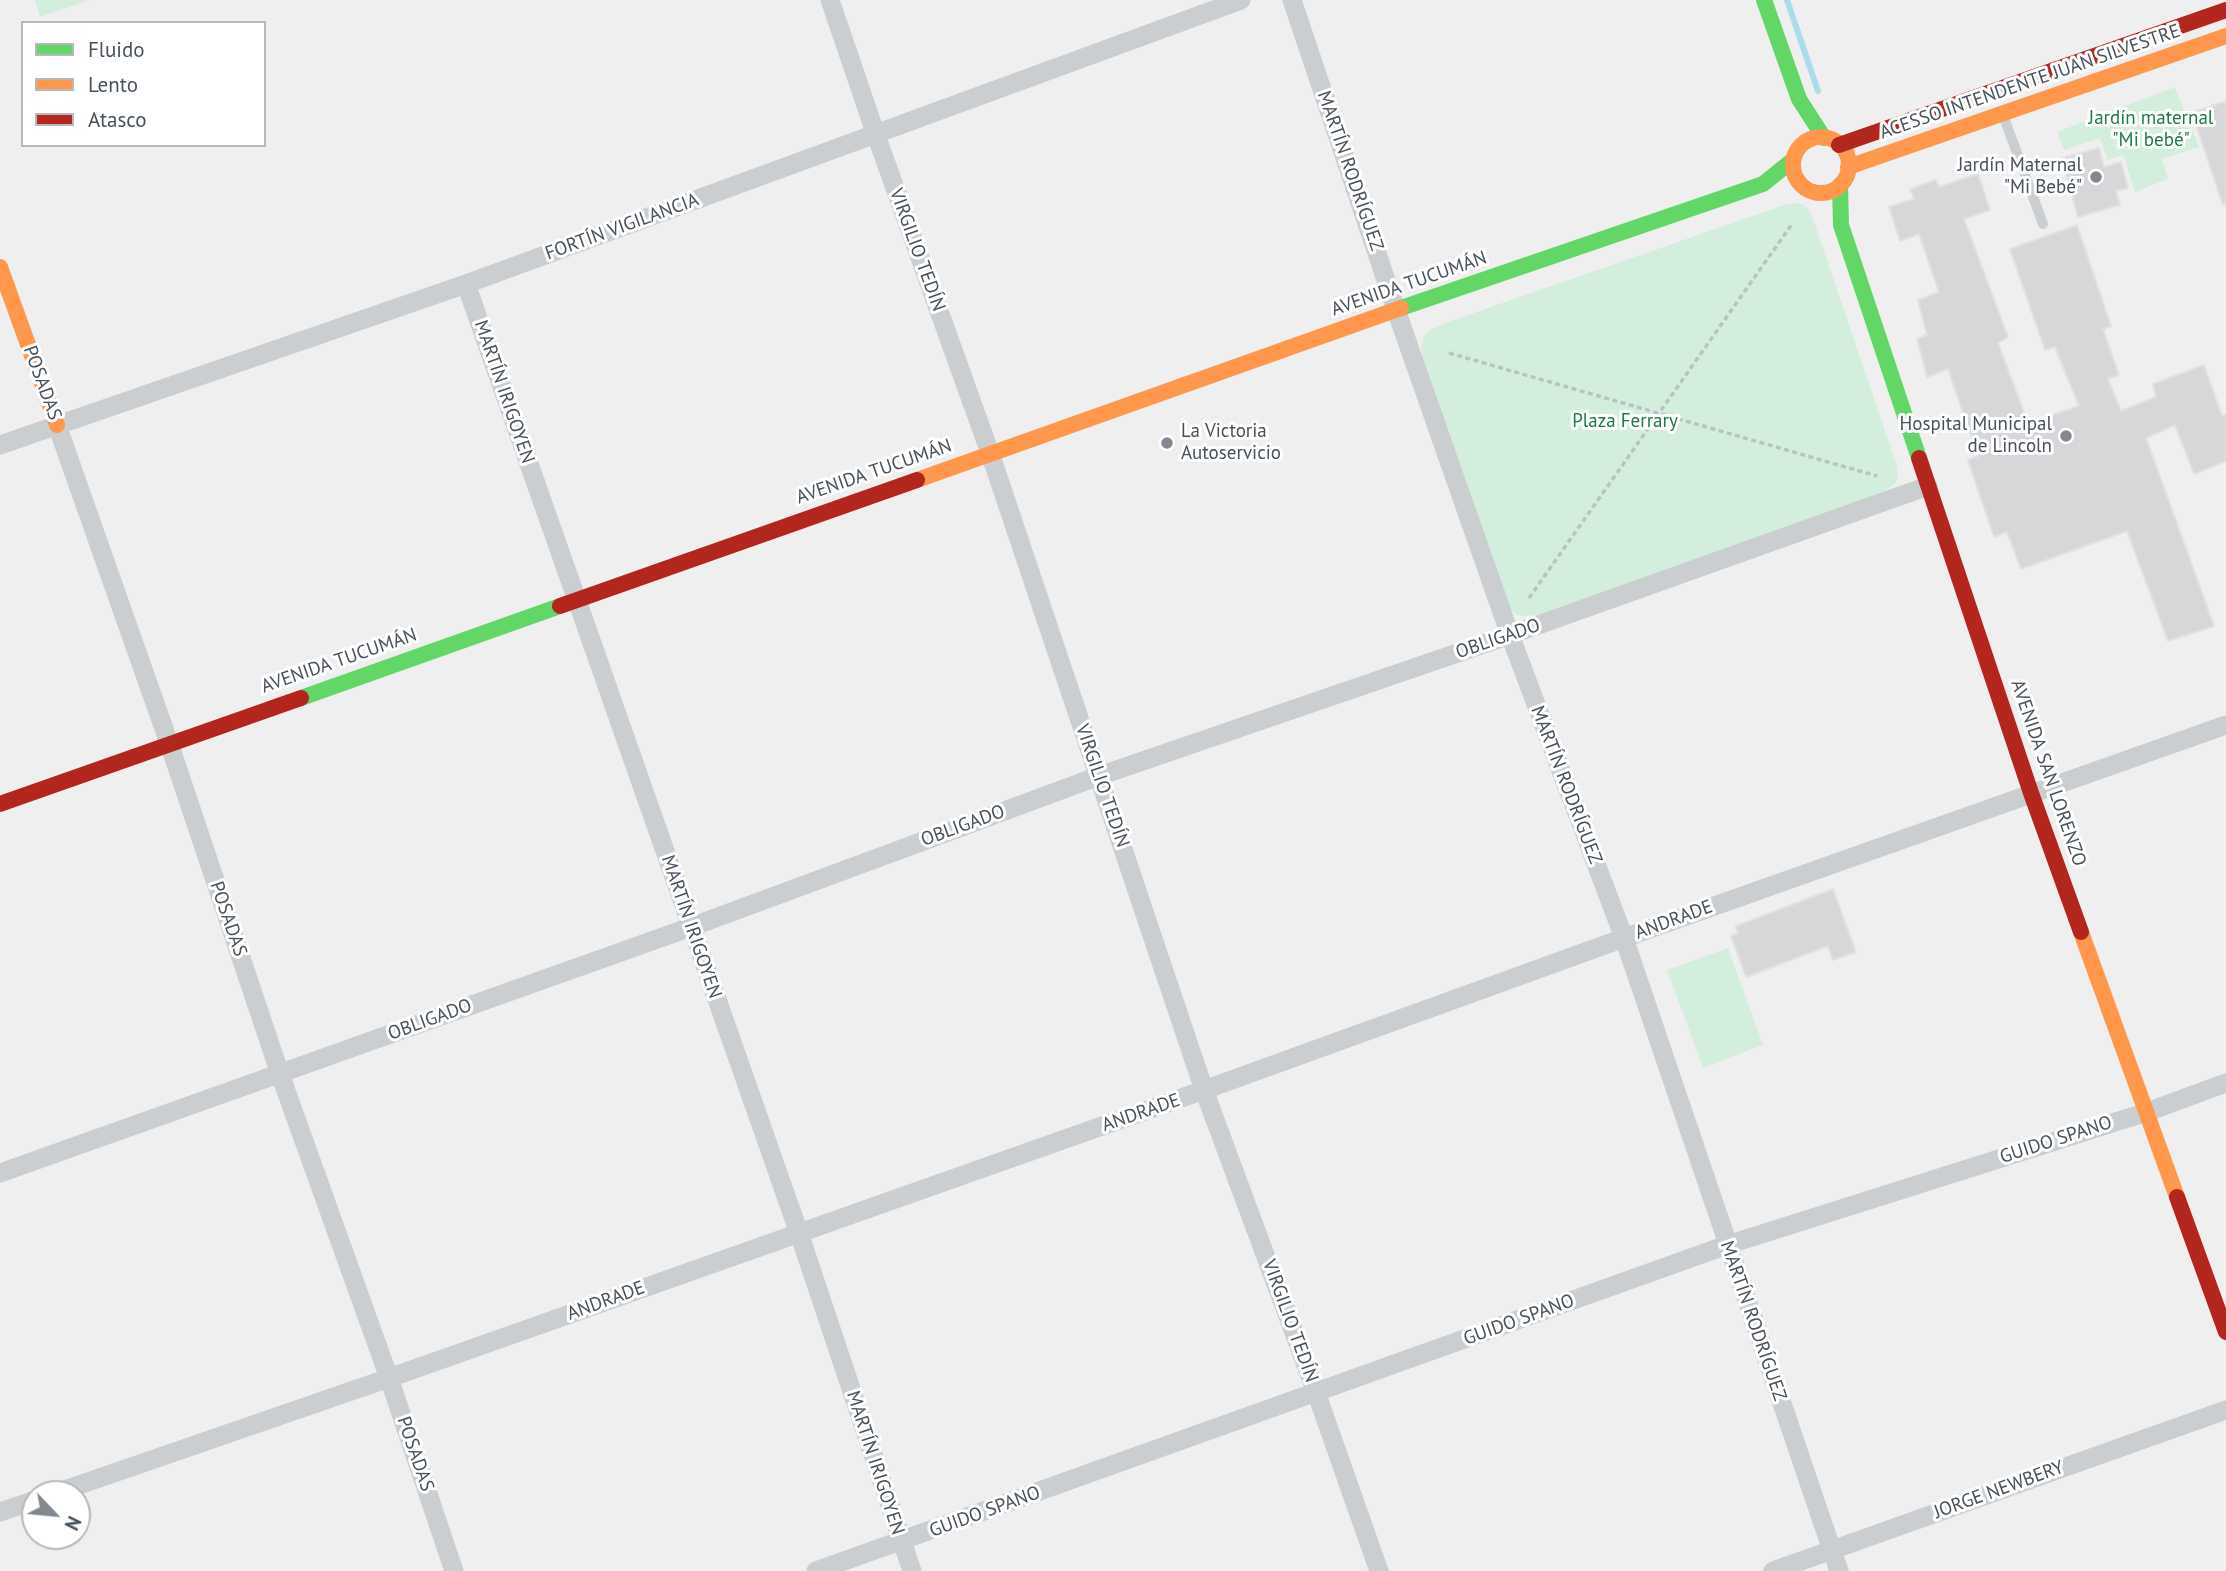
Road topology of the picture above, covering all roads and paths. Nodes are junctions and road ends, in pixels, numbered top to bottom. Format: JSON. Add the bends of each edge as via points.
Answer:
{"nodes":[{"id":1,"x":830,"y":0,"type":"edge"},
{"id":2,"x":1241,"y":0,"type":"edge"},
{"id":3,"x":1292,"y":0,"type":"edge"},
{"id":4,"x":1764,"y":0,"type":"edge"},
{"id":5,"x":2226,"y":10,"type":"edge"},
{"id":6,"x":2226,"y":36,"type":"edge"},
{"id":7,"x":1799,"y":99,"type":"junction"},
{"id":8,"x":2003,"y":114,"type":"junction"},
{"id":9,"x":876,"y":135,"type":"junction"},
{"id":10,"x":1832,"y":141,"type":"junction"},
{"id":11,"x":1797,"y":152,"type":"junction"},
{"id":12,"x":1849,"y":167,"type":"junction"},
{"id":13,"x":1763,"y":184,"type":"junction"},
{"id":14,"x":1840,"y":185,"type":"junction"},
{"id":15,"x":1810,"y":190,"type":"junction"},
{"id":16,"x":1792,"y":224,"type":"dead end"},
{"id":17,"x":2043,"y":224,"type":"dead end"},
{"id":18,"x":1841,"y":225,"type":"junction"},
{"id":19,"x":0,"y":267,"type":"edge"},
{"id":20,"x":466,"y":284,"type":"junction"},
{"id":21,"x":1396,"y":310,"type":"junction"},
{"id":22,"x":1449,"y":353,"type":"dead end"},
{"id":23,"x":1659,"y":413,"type":"junction"},
{"id":24,"x":57,"y":425,"type":"junction"},
{"id":25,"x":0,"y":445,"type":"edge"},
{"id":26,"x":990,"y":453,"type":"junction"},
{"id":27,"x":1877,"y":476,"type":"dead end"},
{"id":28,"x":1928,"y":486,"type":"junction"},
{"id":29,"x":1529,"y":598,"type":"dead end"},
{"id":30,"x":576,"y":600,"type":"junction"},
{"id":31,"x":1510,"y":635,"type":"junction"},
{"id":32,"x":2226,"y":724,"type":"edge"},
{"id":33,"x":169,"y":743,"type":"junction"},
{"id":34,"x":1099,"y":776,"type":"junction"},
{"id":35,"x":2031,"y":793,"type":"junction"},
{"id":36,"x":0,"y":804,"type":"edge"},
{"id":37,"x":691,"y":927,"type":"junction"},
{"id":38,"x":1624,"y":938,"type":"junction"},
{"id":39,"x":280,"y":1074,"type":"junction"},
{"id":40,"x":2226,"y":1083,"type":"edge"},
{"id":41,"x":1204,"y":1090,"type":"junction"},
{"id":42,"x":2147,"y":1112,"type":"junction"},
{"id":43,"x":0,"y":1173,"type":"edge"},
{"id":44,"x":799,"y":1233,"type":"junction"},
{"id":45,"x":1727,"y":1245,"type":"junction"},
{"id":46,"x":2226,"y":1332,"type":"edge"},
{"id":47,"x":389,"y":1378,"type":"junction"},
{"id":48,"x":1317,"y":1392,"type":"junction"},
{"id":49,"x":2226,"y":1410,"type":"edge"},
{"id":50,"x":91,"y":1481,"type":"edge"},
{"id":51,"x":21,"y":1505,"type":"edge"},
{"id":52,"x":0,"y":1512,"type":"edge"},
{"id":53,"x":901,"y":1542,"type":"junction"},
{"id":54,"x":1832,"y":1550,"type":"junction"},
{"id":55,"x":454,"y":1571,"type":"edge"},
{"id":56,"x":816,"y":1571,"type":"edge"},
{"id":57,"x":912,"y":1571,"type":"edge"},
{"id":58,"x":1379,"y":1571,"type":"edge"},
{"id":59,"x":1773,"y":1571,"type":"edge"},
{"id":60,"x":1839,"y":1571,"type":"edge"}],
"edges":[{"from":1,"to":9,"type":"street","name":"VIRGILIO TEDÍN"},
{"from":2,"to":9,"type":"street","name":"FORTÍN VIGILANCIA"},
{"from":3,"to":21,"type":"street","name":"MARTÍN RODRÍGUEZ"},
{"from":4,"to":7,"type":"main road"},
{"from":5,"to":10,"type":"main road","name":"ACESSO INTENDENTE JUAN SILVESTRE"},
{"from":6,"to":8,"type":"main road","name":"ACESSO INTENDENTE JUAN SILVESTRE"},
{"from":7,"to":10,"type":"main road"},
{"from":7,"to":11,"type":"main road"},
{"from":8,"to":12,"type":"main road","name":"ACESSO INTENDENTE JUAN SILVESTRE"},
{"from":8,"to":17,"type":"lane"},
{"from":9,"to":20,"type":"street","name":"FORTÍN VIGILANCIA"},
{"from":9,"to":26,"type":"street","name":"VIRGILIO TEDÍN"},
{"from":10,"to":11,"type":"main road","via":[[1812,139]]},
{"from":10,"to":12,"type":"main road","via":[[1846,155]]},
{"from":11,"to":13,"type":"main road","name":"AVENIDA TUCUMÁN"},
{"from":11,"to":15,"type":"main road","via":[[1795,176]]},
{"from":12,"to":14,"type":"main road"},
{"from":13,"to":15,"type":"main road","name":"AVENIDA TUCUMÁN"},
{"from":13,"to":21,"type":"main road","name":"AVENIDA TUCUMÁN"},
{"from":14,"to":15,"type":"main road","via":[[1829,192]]},
{"from":14,"to":18,"type":"main road","name":"AVENIDA SAN LORENZO"},
{"from":15,"to":18,"type":"main road","name":"AVENIDA SAN LORENZO"},
{"from":16,"to":23,"type":"path"},
{"from":18,"to":28,"type":"main road","name":"AVENIDA SAN LORENZO"},
{"from":19,"to":24,"type":"main road","name":"POSADAS"},
{"from":20,"to":24,"type":"street","name":"FORTÍN VIGILANCIA"},
{"from":20,"to":30,"type":"street","name":"MARTÍN IRIGOYEN"},
{"from":21,"to":26,"type":"main road","name":"AVENIDA TUCUMÁN"},
{"from":21,"to":31,"type":"street","name":"MARTÍN RODRÍGUEZ"},
{"from":22,"to":23,"type":"path"},
{"from":23,"to":27,"type":"path"},
{"from":23,"to":29,"type":"path"},
{"from":24,"to":25,"type":"street","name":"FORTÍN VIGILANCIA"},
{"from":24,"to":33,"type":"street","name":"POSADAS"},
{"from":26,"to":30,"type":"main road","name":"AVENIDA TUCUMÁN"},
{"from":26,"to":34,"type":"street","name":"VIRGILIO TEDÍN"},
{"from":28,"to":31,"type":"street","name":"OBLIGADO"},
{"from":28,"to":35,"type":"main road","name":"AVENIDA SAN LORENZO"},
{"from":30,"to":33,"type":"main road","name":"AVENIDA TUCUMÁN"},
{"from":30,"to":37,"type":"street","name":"MARTÍN IRIGOYEN"},
{"from":31,"to":34,"type":"street","name":"OBLIGADO"},
{"from":31,"to":38,"type":"street","name":"MARTÍN RODRÍGUEZ"},
{"from":32,"to":35,"type":"street","name":"ANDRADE"},
{"from":33,"to":36,"type":"main road","name":"AVENIDA TUCUMÁN"},
{"from":33,"to":39,"type":"street","name":"POSADAS"},
{"from":34,"to":37,"type":"street","name":"OBLIGADO"},
{"from":34,"to":41,"type":"street","name":"VIRGILIO TEDÍN"},
{"from":35,"to":38,"type":"street","name":"ANDRADE"},
{"from":35,"to":42,"type":"main road","name":"AVENIDA SAN LORENZO"},
{"from":37,"to":39,"type":"street","name":"OBLIGADO"},
{"from":37,"to":44,"type":"street","name":"MARTÍN IRIGOYEN"},
{"from":38,"to":41,"type":"street","name":"ANDRADE"},
{"from":38,"to":45,"type":"street","name":"MARTÍN RODRÍGUEZ"},
{"from":39,"to":43,"type":"street","name":"OBLIGADO"},
{"from":39,"to":47,"type":"street","name":"POSADAS"},
{"from":40,"to":42,"type":"street","name":"GUIDO SPANO"},
{"from":41,"to":44,"type":"street","name":"ANDRADE"},
{"from":41,"to":48,"type":"street","name":"VIRGILIO TEDÍN"},
{"from":42,"to":45,"type":"street","name":"GUIDO SPANO"},
{"from":42,"to":46,"type":"main road","name":"AVENIDA SAN LORENZO"},
{"from":44,"to":47,"type":"street","name":"ANDRADE"},
{"from":44,"to":53,"type":"street","name":"MARTÍN IRIGOYEN"},
{"from":45,"to":48,"type":"street","name":"GUIDO SPANO"},
{"from":45,"to":54,"type":"street","name":"MARTÍN RODRÍGUEZ"},
{"from":47,"to":50,"type":"street","name":"ANDRADE"},
{"from":47,"to":55,"type":"street","name":"POSADAS"},
{"from":48,"to":53,"type":"street","name":"GUIDO SPANO"},
{"from":48,"to":58,"type":"street","name":"VIRGILIO TEDÍN"},
{"from":49,"to":54,"type":"street","name":"JORGE NEWBERY"},
{"from":51,"to":52,"type":"street"},
{"from":53,"to":56,"type":"street","name":"GUIDO SPANO"},
{"from":53,"to":57,"type":"street","name":"MARTÍN IRIGOYEN"},
{"from":54,"to":59,"type":"street","name":"JORGE NEWBERY"},
{"from":54,"to":60,"type":"street","name":"MARTÍN RODRÍGUEZ"}]}
